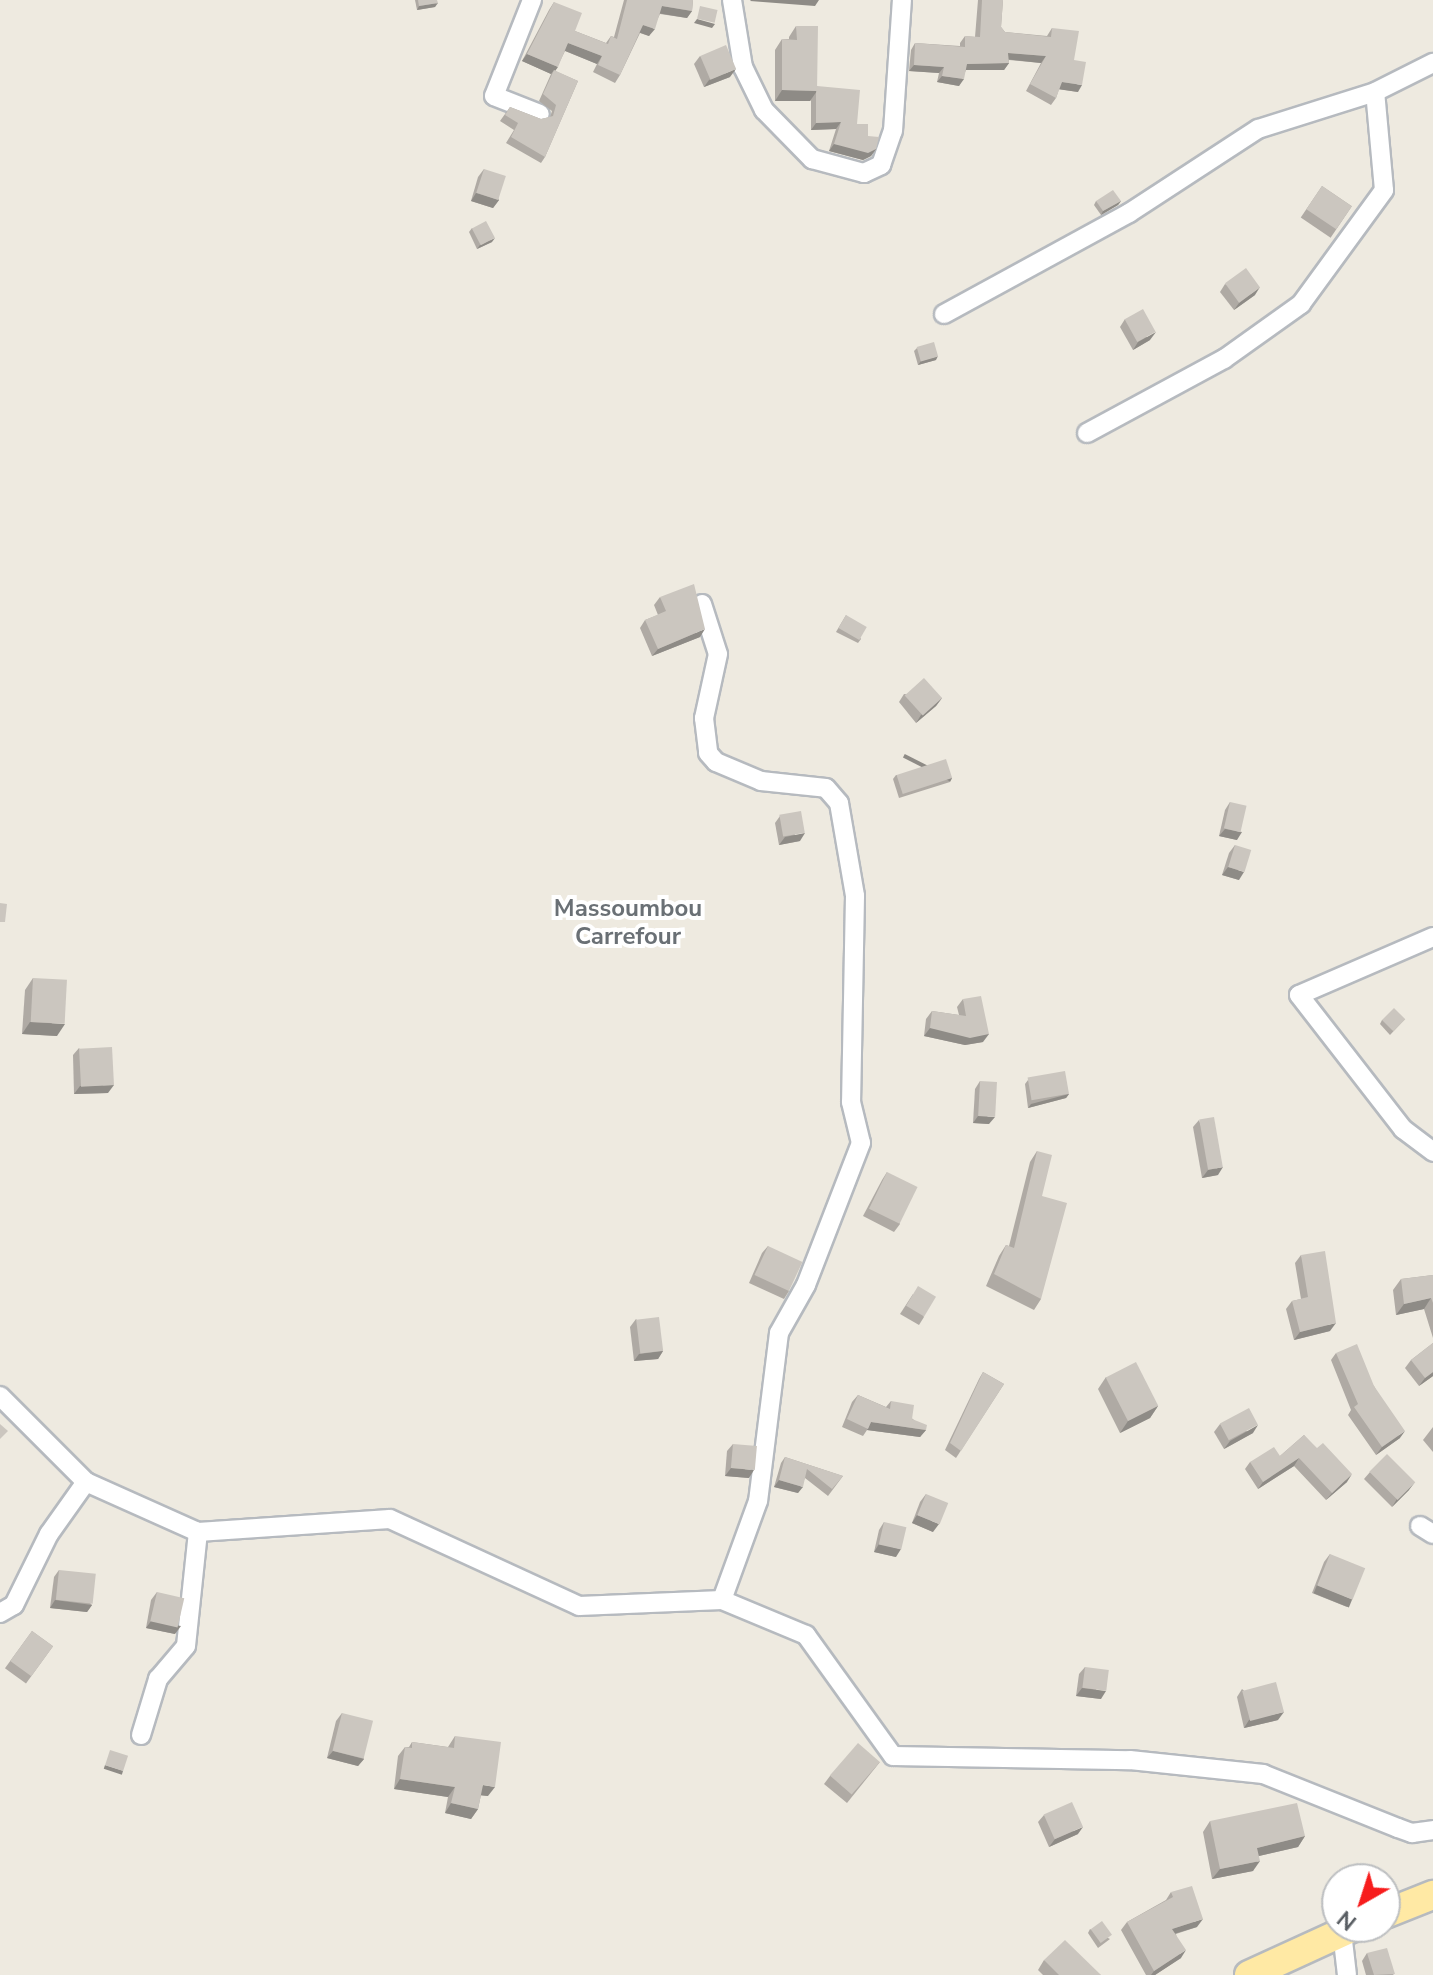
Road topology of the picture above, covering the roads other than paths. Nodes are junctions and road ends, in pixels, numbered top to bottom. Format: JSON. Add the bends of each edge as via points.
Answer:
{"nodes":[{"id":1,"x":532,"y":0,"type":"edge"},
{"id":2,"x":732,"y":0,"type":"edge"},
{"id":3,"x":902,"y":0,"type":"edge"},
{"id":4,"x":1433,"y":63,"type":"edge"},
{"id":5,"x":1375,"y":92,"type":"junction"},
{"id":6,"x":540,"y":114,"type":"dead end"},
{"id":7,"x":944,"y":314,"type":"dead end"},
{"id":8,"x":1087,"y":433,"type":"dead end"},
{"id":9,"x":702,"y":604,"type":"edge"},
{"id":10,"x":1433,"y":937,"type":"edge"},
{"id":11,"x":1433,"y":1152,"type":"edge"},
{"id":12,"x":0,"y":1396,"type":"edge"},
{"id":13,"x":86,"y":1482,"type":"junction"},
{"id":14,"x":198,"y":1532,"type":"junction"},
{"id":15,"x":722,"y":1600,"type":"junction"},
{"id":16,"x":0,"y":1613,"type":"edge"},
{"id":17,"x":141,"y":1735,"type":"dead end"},
{"id":18,"x":1433,"y":1830,"type":"edge"},
{"id":19,"x":1433,"y":1895,"type":"edge"},
{"id":20,"x":1401,"y":1908,"type":"edge"},
{"id":21,"x":1321,"y":1942,"type":"edge"},
{"id":22,"x":1348,"y":1943,"type":"edge"},
{"id":23,"x":1249,"y":1975,"type":"edge"},
{"id":24,"x":1347,"y":1975,"type":"edge"}],
"edges":[{"from":1,"to":6,"type":"street","via":[[494,96]]},
{"from":2,"to":3,"type":"street","via":[[743,67],[764,110],[812,159],[864,173],[881,165],[893,131]]},
{"from":4,"to":5,"type":"street"},
{"from":5,"to":7,"type":"street","via":[[1258,129],[1129,213]]},
{"from":5,"to":8,"type":"street","via":[[1384,190],[1301,304],[1224,359]]},
{"from":9,"to":15,"type":"street","via":[[718,654],[704,718],[708,753],[716,762],[761,781],[826,788],[839,803],[855,896],[851,1102],[861,1143],[806,1285],[779,1333],[758,1501]]},
{"from":10,"to":11,"type":"street","via":[[1299,995],[1403,1129]]},
{"from":12,"to":13,"type":"street"},
{"from":13,"to":14,"type":"street"},
{"from":13,"to":16,"type":"street","via":[[49,1534],[14,1605]]},
{"from":14,"to":15,"type":"street","via":[[390,1519],[579,1606]]},
{"from":14,"to":17,"type":"street","via":[[186,1646],[158,1679]]},
{"from":15,"to":18,"type":"street","via":[[806,1635],[893,1756],[1130,1760],[1263,1774],[1412,1833]]},
{"from":19,"to":20,"type":"main road"},
{"from":21,"to":23,"type":"main road"},
{"from":22,"to":24,"type":"street"}]}
